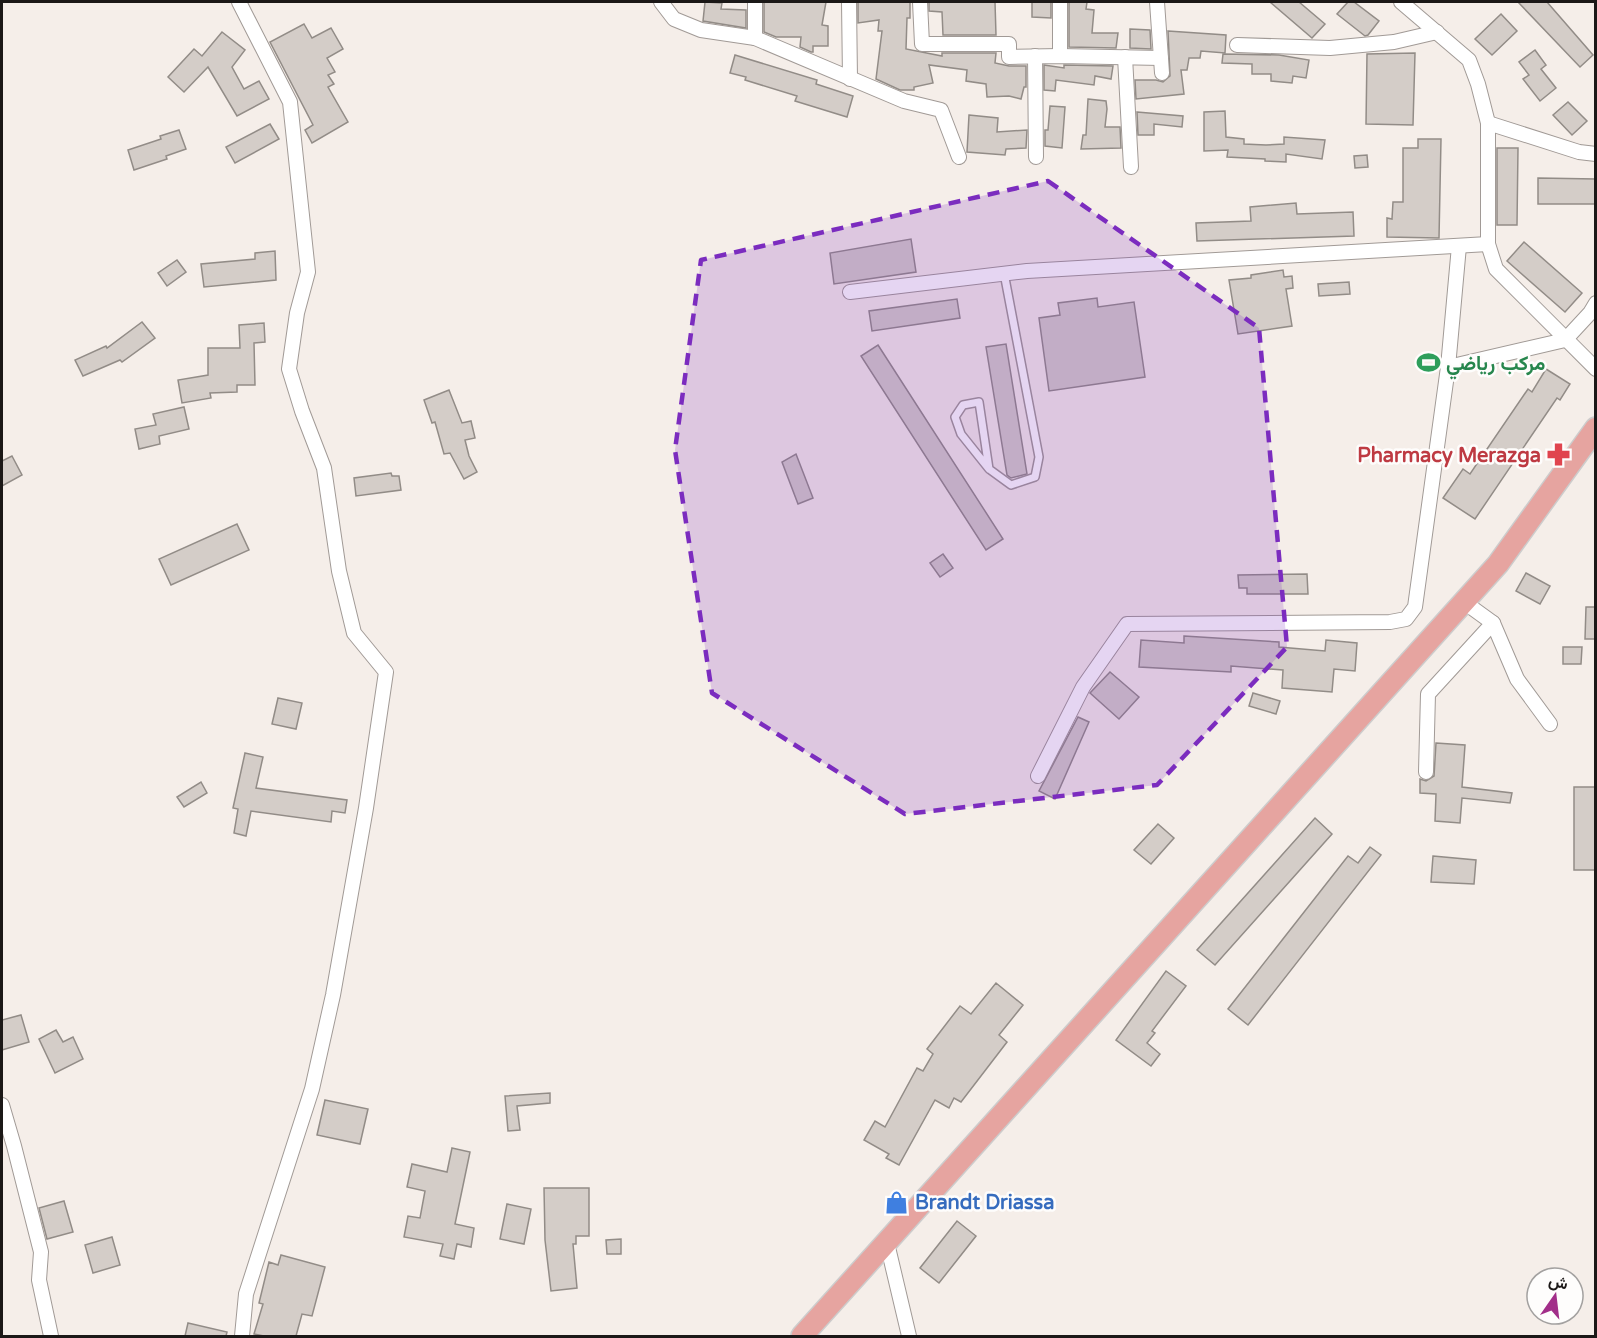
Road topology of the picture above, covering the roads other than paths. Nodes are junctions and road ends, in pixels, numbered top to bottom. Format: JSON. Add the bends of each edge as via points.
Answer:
{"nodes":[{"id":1,"x":239,"y":2,"type":"edge"},
{"id":2,"x":662,"y":2,"type":"edge"},
{"id":3,"x":755,"y":2,"type":"edge"},
{"id":4,"x":849,"y":2,"type":"edge"},
{"id":5,"x":920,"y":2,"type":"edge"},
{"id":6,"x":1060,"y":2,"type":"edge"},
{"id":7,"x":1157,"y":2,"type":"edge"},
{"id":8,"x":1401,"y":2,"type":"edge"},
{"id":9,"x":1437,"y":32,"type":"junction"},
{"id":10,"x":755,"y":38,"type":"junction"},
{"id":11,"x":1237,"y":45,"type":"dead end"},
{"id":12,"x":1035,"y":56,"type":"junction"},
{"id":13,"x":1060,"y":56,"type":"junction"},
{"id":14,"x":1125,"y":57,"type":"junction"},
{"id":15,"x":1161,"y":58,"type":"junction"},
{"id":16,"x":1162,"y":74,"type":"dead end"},
{"id":17,"x":850,"y":79,"type":"junction"},
{"id":18,"x":1488,"y":123,"type":"junction"},
{"id":19,"x":1596,"y":154,"type":"edge"},
{"id":20,"x":959,"y":157,"type":"dead end"},
{"id":21,"x":1036,"y":157,"type":"dead end"},
{"id":22,"x":1131,"y":167,"type":"dead end"},
{"id":23,"x":1488,"y":244,"type":"junction"},
{"id":24,"x":1459,"y":246,"type":"junction"},
{"id":25,"x":1004,"y":273,"type":"junction"},
{"id":26,"x":850,"y":292,"type":"dead end"},
{"id":27,"x":1596,"y":303,"type":"edge"},
{"id":28,"x":1565,"y":340,"type":"junction"},
{"id":29,"x":1448,"y":367,"type":"junction"},
{"id":30,"x":1596,"y":369,"type":"edge"},
{"id":31,"x":1596,"y":428,"type":"edge"},
{"id":32,"x":989,"y":469,"type":"junction"},
{"id":33,"x":1464,"y":602,"type":"junction"},
{"id":34,"x":1493,"y":623,"type":"junction"},
{"id":35,"x":1550,"y":724,"type":"dead end"},
{"id":36,"x":1426,"y":772,"type":"dead end"},
{"id":37,"x":1038,"y":776,"type":"dead end"},
{"id":38,"x":2,"y":1105,"type":"edge"},
{"id":39,"x":887,"y":1243,"type":"junction"},
{"id":40,"x":51,"y":1336,"type":"edge"},
{"id":41,"x":242,"y":1336,"type":"edge"},
{"id":42,"x":802,"y":1336,"type":"edge"},
{"id":43,"x":909,"y":1336,"type":"edge"}],
"edges":[{"from":1,"to":41,"type":"street","via":[[290,102],[308,272],[289,369],[324,468],[339,571],[354,633],[386,672],[333,994],[312,1089],[246,1294]]},
{"from":2,"to":10,"type":"street","via":[[674,19],[701,30]]},
{"from":3,"to":10,"type":"street"},
{"from":4,"to":17,"type":"street"},
{"from":5,"to":12,"type":"street","via":[[922,44],[1009,44],[1009,57]]},
{"from":6,"to":13,"type":"street"},
{"from":7,"to":15,"type":"street"},
{"from":8,"to":9,"type":"street"},
{"from":9,"to":11,"type":"street","via":[[1394,42],[1330,48]]},
{"from":9,"to":18,"type":"street","via":[[1469,60]]},
{"from":10,"to":17,"type":"street"},
{"from":12,"to":13,"type":"street"},
{"from":12,"to":21,"type":"street"},
{"from":13,"to":14,"type":"street"},
{"from":14,"to":15,"type":"street"},
{"from":14,"to":22,"type":"street"},
{"from":15,"to":16,"type":"street"},
{"from":17,"to":20,"type":"street","via":[[941,111]]},
{"from":18,"to":19,"type":"street"},
{"from":18,"to":23,"type":"street"},
{"from":23,"to":24,"type":"street"},
{"from":23,"to":28,"type":"street","via":[[1497,269]]},
{"from":24,"to":25,"type":"street"},
{"from":24,"to":29,"type":"street"},
{"from":25,"to":26,"type":"street"},
{"from":25,"to":32,"type":"lane","via":[[1039,457],[1035,477],[1011,485]]},
{"from":27,"to":28,"type":"street"},
{"from":28,"to":29,"type":"street"},
{"from":28,"to":30,"type":"street"},
{"from":29,"to":37,"type":"street","via":[[1414,608],[1406,620],[1127,624],[1083,687]]},
{"from":31,"to":33,"type":"main road","via":[[1498,564]]},
{"from":32,"to":32,"type":"lane","via":[[979,402],[963,405],[956,417],[961,434]]},
{"from":33,"to":34,"type":"street"},
{"from":33,"to":39,"type":"main road"},
{"from":34,"to":35,"type":"street","via":[[1518,679]]},
{"from":34,"to":36,"type":"street","via":[[1428,694]]},
{"from":38,"to":40,"type":"street","via":[[41,1252],[39,1280]]},
{"from":39,"to":42,"type":"main road"},
{"from":39,"to":43,"type":"street"}]}
